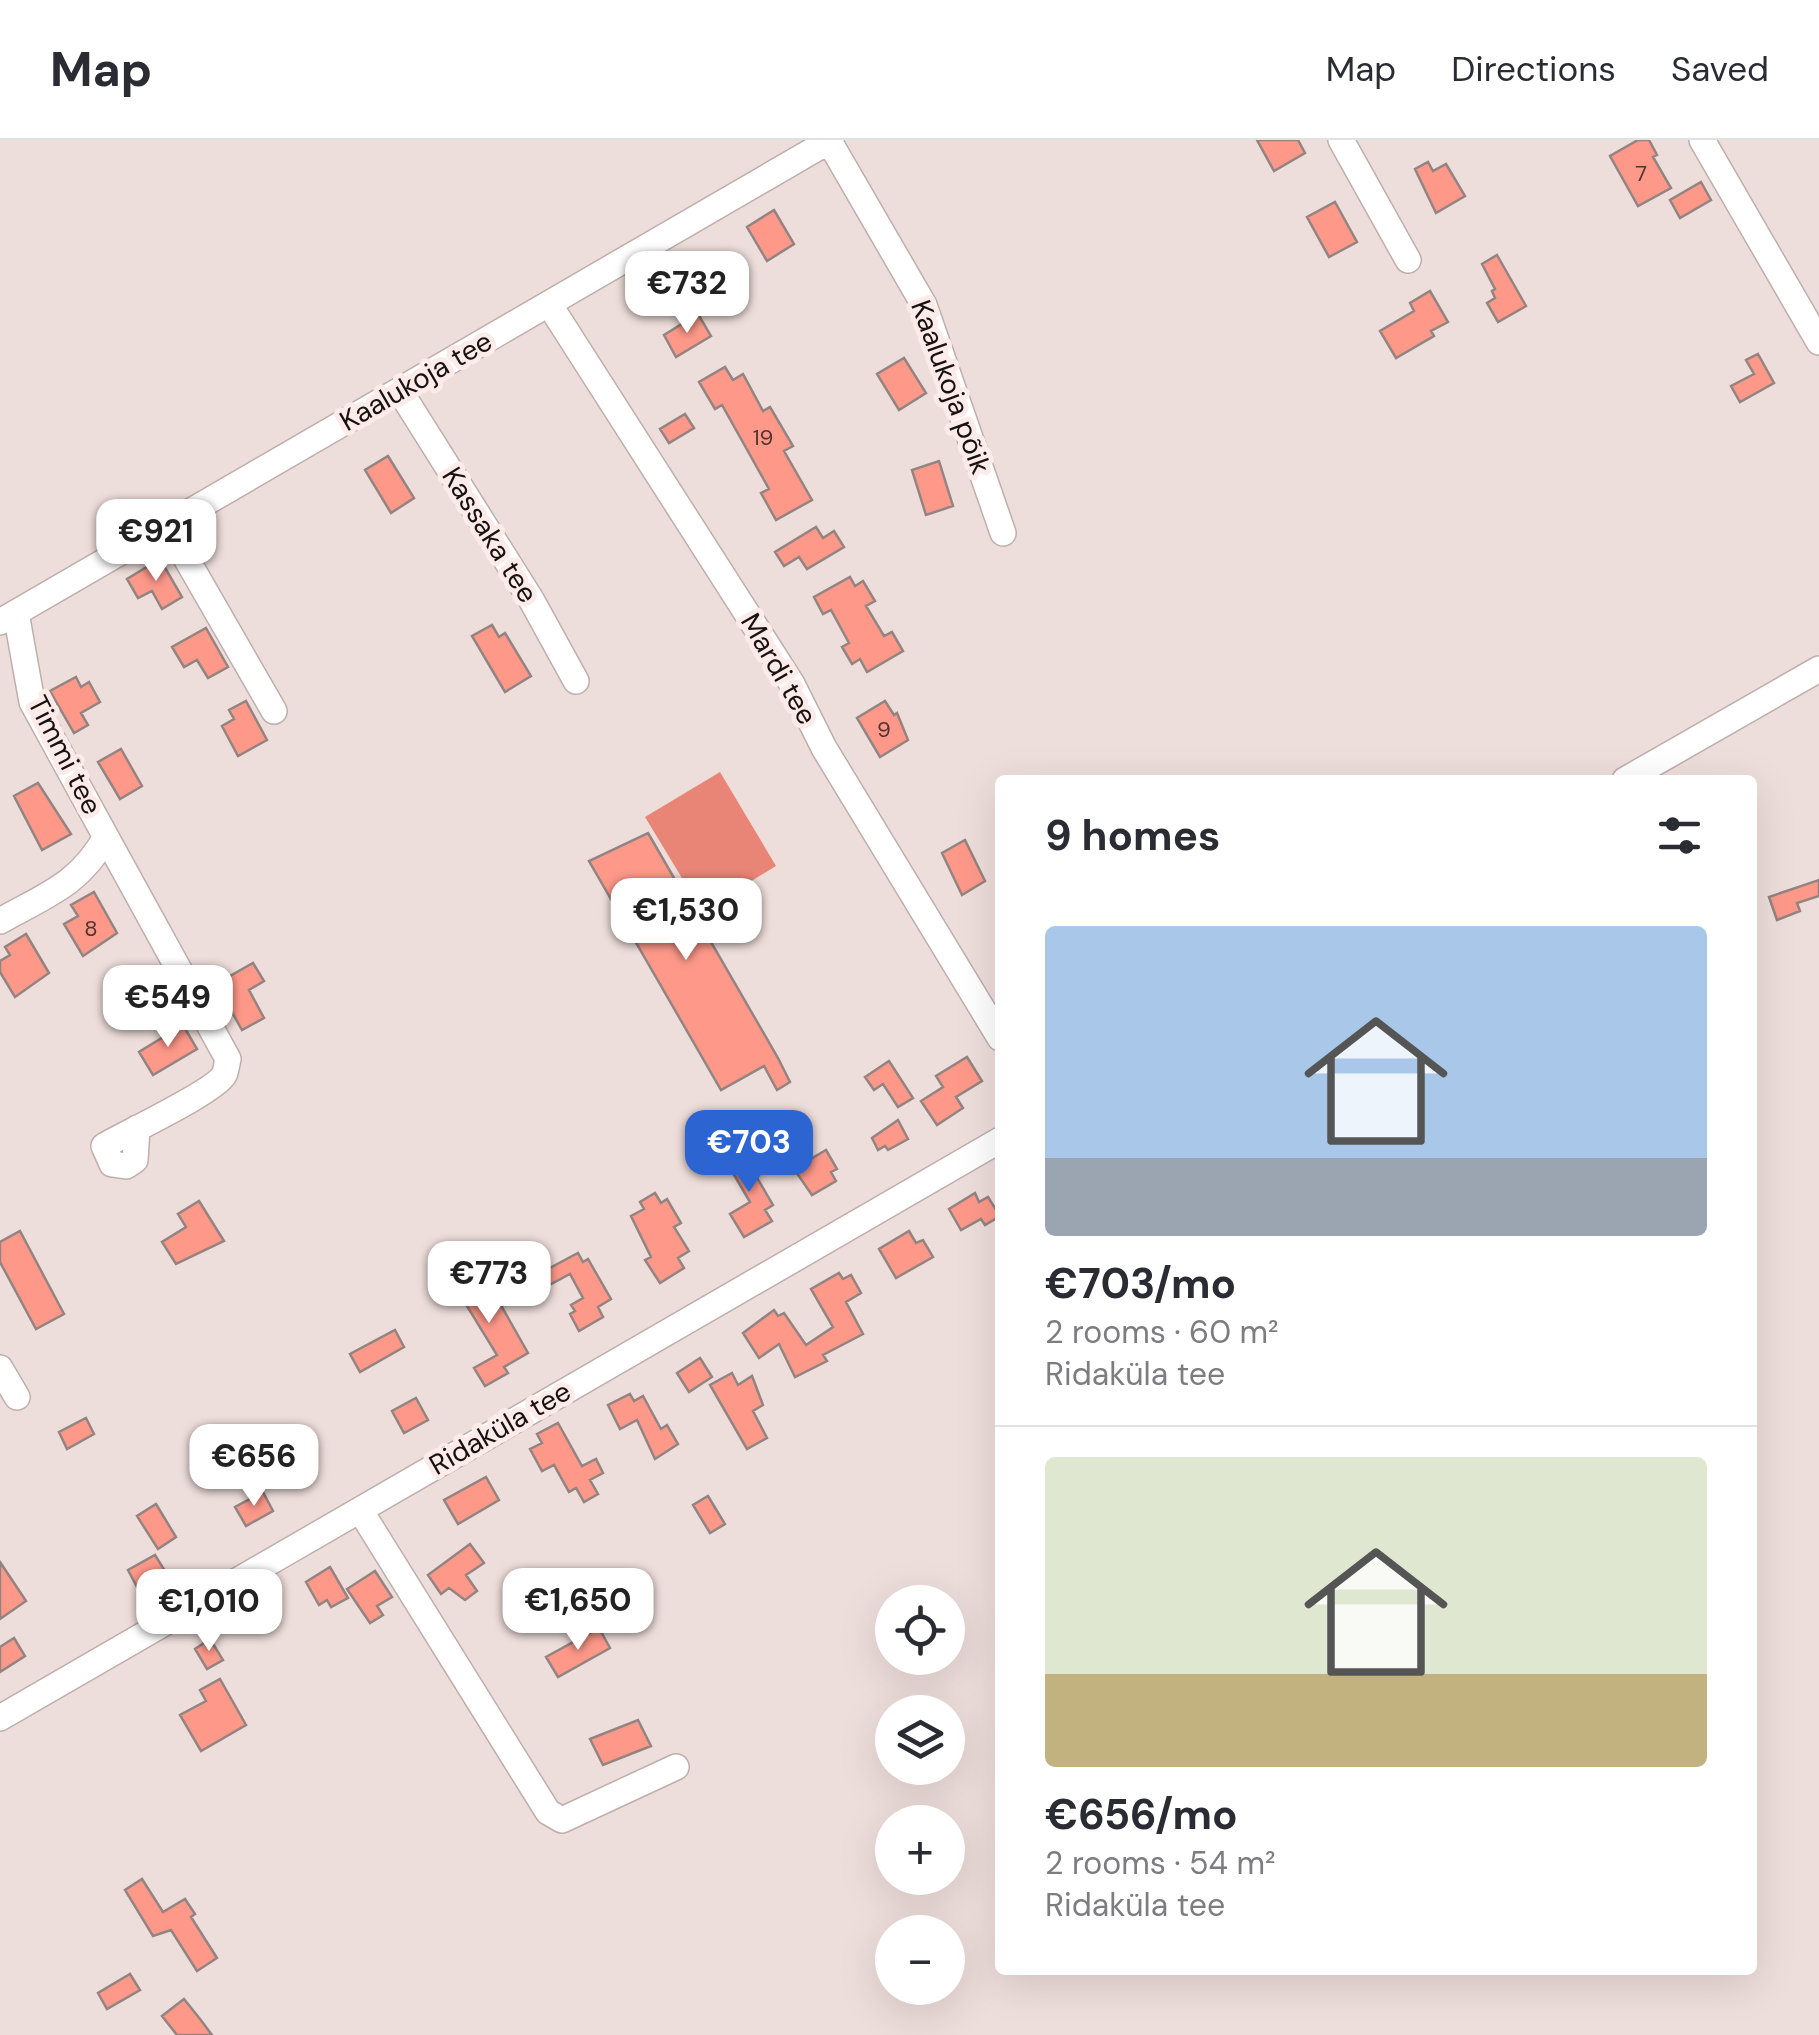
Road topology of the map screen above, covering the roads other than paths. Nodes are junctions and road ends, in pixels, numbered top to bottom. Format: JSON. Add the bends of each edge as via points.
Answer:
{"nodes":[{"id":1,"x":1341,"y":140,"type":"edge"},
{"id":2,"x":1702,"y":140,"type":"edge"},
{"id":3,"x":830,"y":141,"type":"edge"},
{"id":4,"x":1408,"y":260,"type":"dead end"},
{"id":5,"x":549,"y":304,"type":"junction"},
{"id":6,"x":1819,"y":342,"type":"edge"},
{"id":7,"x":400,"y":391,"type":"junction"},
{"id":8,"x":167,"y":525,"type":"junction"},
{"id":9,"x":1003,"y":532,"type":"dead end"},
{"id":10,"x":8,"y":618,"type":"edge"},
{"id":11,"x":1819,"y":670,"type":"edge"},
{"id":12,"x":576,"y":681,"type":"dead end"},
{"id":13,"x":274,"y":711,"type":"dead end"},
{"id":14,"x":1633,"y":775,"type":"edge"},
{"id":15,"x":106,"y":837,"type":"junction"},
{"id":16,"x":0,"y":921,"type":"edge"},
{"id":17,"x":995,"y":1030,"type":"edge"},
{"id":18,"x":136,"y":1128,"type":"dead end"},
{"id":19,"x":995,"y":1143,"type":"edge"},
{"id":20,"x":0,"y":1368,"type":"edge"},
{"id":21,"x":17,"y":1398,"type":"dead end"},
{"id":22,"x":360,"y":1510,"type":"junction"},
{"id":23,"x":0,"y":1718,"type":"edge"},
{"id":24,"x":676,"y":1767,"type":"dead end"}],
"edges":[{"from":1,"to":4,"type":"street"},
{"from":2,"to":6,"type":"street"},
{"from":3,"to":5,"type":"street","name":"Kaalukoja tee"},
{"from":3,"to":9,"type":"street","name":"Kaalukoja põik","via":[[924,304]]},
{"from":5,"to":7,"type":"street","name":"Kaalukoja tee"},
{"from":5,"to":17,"type":"street","name":"Mardi tee","via":[[792,684]]},
{"from":7,"to":8,"type":"street","name":"Kaalukoja tee"},
{"from":7,"to":12,"type":"street","name":"Kassaka tee"},
{"from":8,"to":10,"type":"street","name":"Kaalukoja tee"},
{"from":8,"to":13,"type":"street"},
{"from":10,"to":15,"type":"street","name":"Timmi tee","via":[[32,702]]},
{"from":11,"to":14,"type":"street"},
{"from":15,"to":16,"type":"street","name":"Timmi tee","via":[[78,878]]},
{"from":15,"to":18,"type":"street","name":"Timmi tee","via":[[228,1059],[215,1084]]},
{"from":19,"to":22,"type":"street","name":"Ridaküla tee"},
{"from":20,"to":21,"type":"street"},
{"from":22,"to":23,"type":"street","name":"Ridaküla tee"},
{"from":22,"to":24,"type":"street","via":[[548,1812],[562,1820]]}]}
